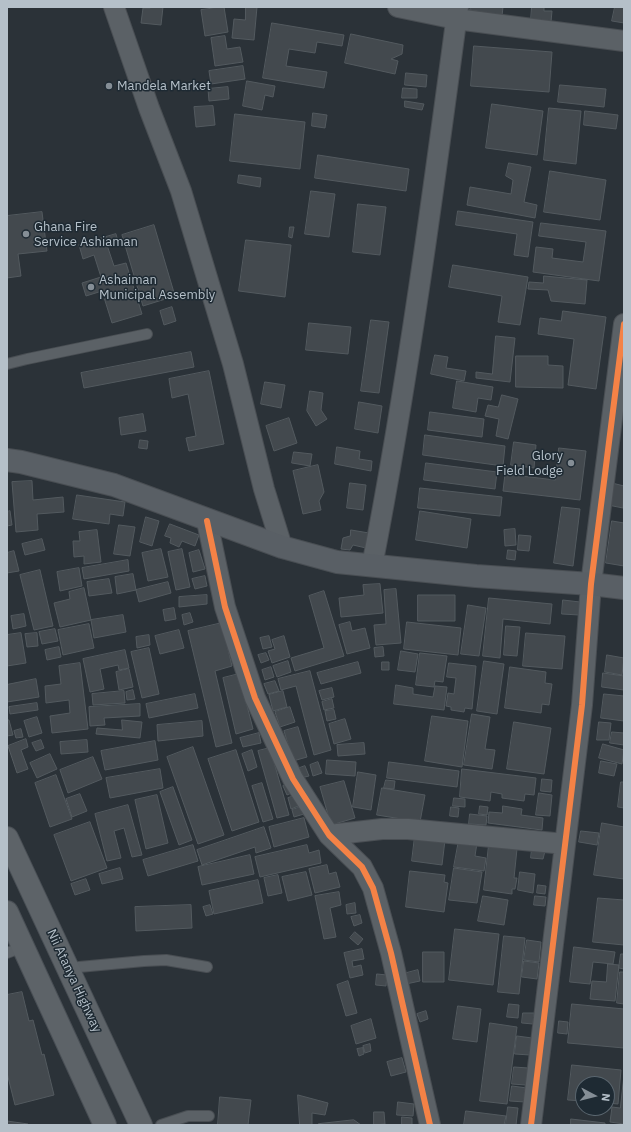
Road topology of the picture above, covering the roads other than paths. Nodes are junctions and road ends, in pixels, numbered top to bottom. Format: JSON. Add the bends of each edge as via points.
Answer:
{"nodes":[{"id":1,"x":114,"y":7,"type":"edge"},
{"id":2,"x":398,"y":7,"type":"edge"},
{"id":3,"x":457,"y":13,"type":"edge"},
{"id":4,"x":624,"y":41,"type":"edge"},
{"id":5,"x":624,"y":324,"type":"edge"},
{"id":6,"x":147,"y":334,"type":"dead end"},
{"id":7,"x":7,"y":364,"type":"edge"},
{"id":8,"x":7,"y":460,"type":"edge"},
{"id":9,"x":207,"y":521,"type":"junction"},
{"id":10,"x":282,"y":547,"type":"junction"},
{"id":11,"x":372,"y":566,"type":"junction"},
{"id":12,"x":591,"y":584,"type":"junction"},
{"id":13,"x":624,"y":588,"type":"edge"},
{"id":14,"x":329,"y":835,"type":"junction"},
{"id":15,"x":7,"y":838,"type":"edge"},
{"id":16,"x":565,"y":844,"type":"junction"},
{"id":17,"x":7,"y":912,"type":"edge"},
{"id":18,"x":15,"y":950,"type":"edge"},
{"id":19,"x":207,"y":967,"type":"dead end"},
{"id":20,"x":68,"y":968,"type":"junction"},
{"id":21,"x":209,"y":1116,"type":"dead end"},
{"id":22,"x":105,"y":1125,"type":"edge"},
{"id":23,"x":141,"y":1125,"type":"edge"},
{"id":24,"x":161,"y":1125,"type":"edge"},
{"id":25,"x":430,"y":1125,"type":"edge"},
{"id":26,"x":531,"y":1125,"type":"edge"}],
"edges":[{"from":1,"to":10,"type":"street","via":[[181,191],[233,364],[264,489]]},
{"from":2,"to":3,"type":"street"},
{"from":3,"to":4,"type":"street"},
{"from":3,"to":11,"type":"street","via":[[401,406]]},
{"from":5,"to":12,"type":"street"},
{"from":6,"to":7,"type":"lane"},
{"from":8,"to":9,"type":"street","via":[[114,485]]},
{"from":9,"to":10,"type":"street"},
{"from":9,"to":14,"type":"street","via":[[225,607],[255,698],[293,779]]},
{"from":10,"to":11,"type":"street","via":[[337,562]]},
{"from":11,"to":12,"type":"street"},
{"from":12,"to":13,"type":"street"},
{"from":12,"to":16,"type":"street","via":[[582,705]]},
{"from":14,"to":16,"type":"street","via":[[382,828]]},
{"from":14,"to":25,"type":"street","via":[[362,867],[374,888]]},
{"from":15,"to":20,"type":"main road","name":"Nii Atanya Highway"},
{"from":16,"to":26,"type":"street"},
{"from":17,"to":18,"type":"main road"},
{"from":18,"to":22,"type":"main road"},
{"from":19,"to":20,"type":"lane","via":[[166,960],[144,960]]},
{"from":20,"to":23,"type":"main road","name":"Nii Atanya Highway"},
{"from":21,"to":24,"type":"lane","via":[[188,1116]]}]}
